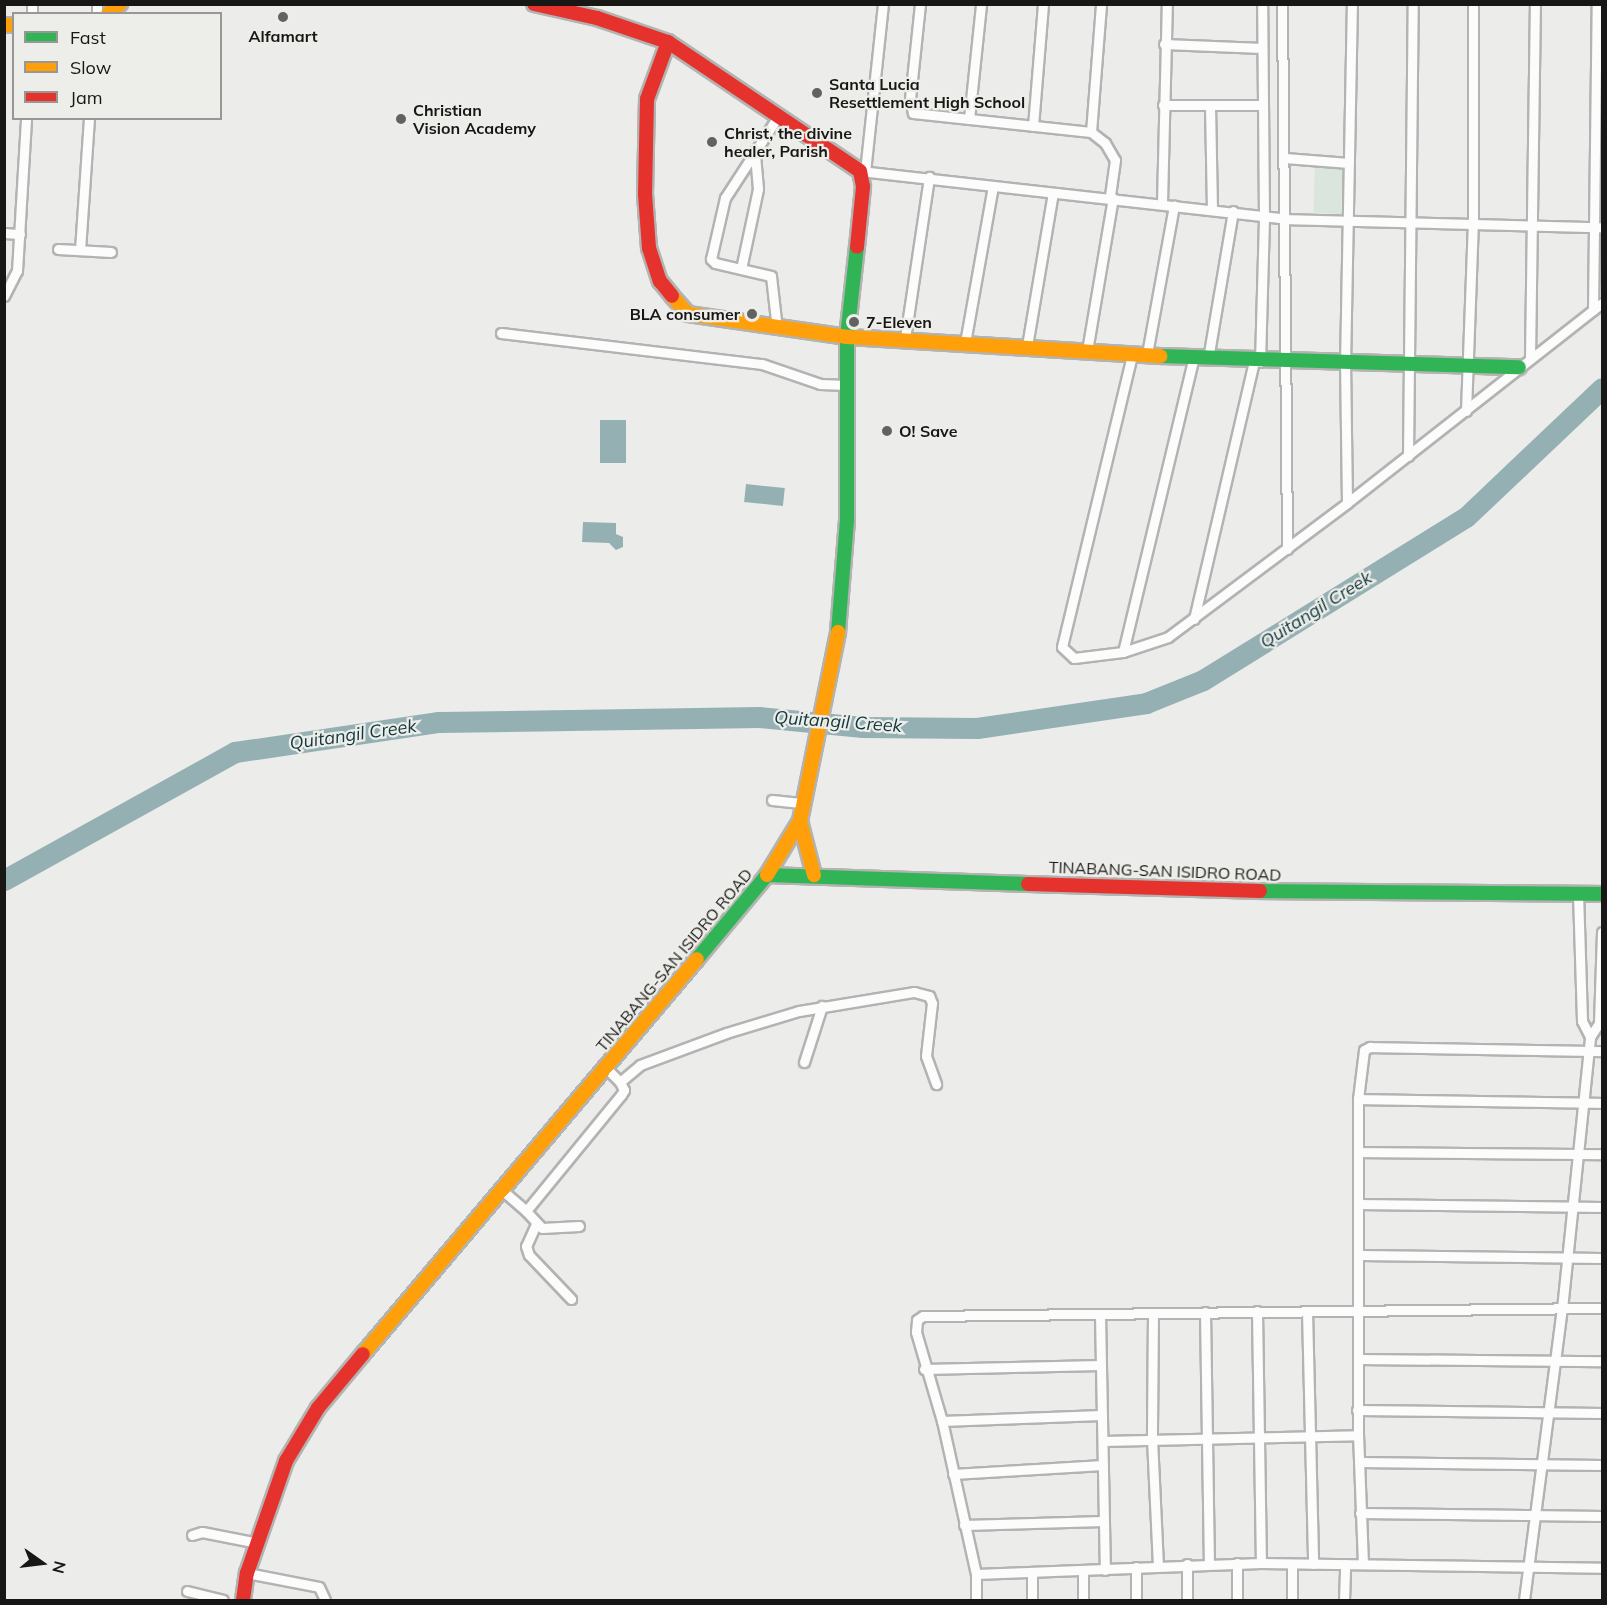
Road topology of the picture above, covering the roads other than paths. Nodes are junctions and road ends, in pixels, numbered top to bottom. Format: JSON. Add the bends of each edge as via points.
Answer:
{"nodes":[{"id":1,"x":534,"y":4,"type":"edge"},
{"id":2,"x":883,"y":4,"type":"edge"},
{"id":3,"x":920,"y":4,"type":"edge"},
{"id":4,"x":981,"y":4,"type":"edge"},
{"id":5,"x":1043,"y":4,"type":"edge"},
{"id":6,"x":1101,"y":4,"type":"edge"},
{"id":7,"x":1167,"y":4,"type":"edge"},
{"id":8,"x":1262,"y":4,"type":"edge"},
{"id":9,"x":1282,"y":4,"type":"edge"},
{"id":10,"x":1352,"y":4,"type":"edge"},
{"id":11,"x":1413,"y":4,"type":"edge"},
{"id":12,"x":1473,"y":4,"type":"edge"},
{"id":13,"x":1535,"y":4,"type":"edge"},
{"id":14,"x":1597,"y":4,"type":"edge"},
{"id":15,"x":1599,"y":35,"type":"edge"},
{"id":16,"x":668,"y":42,"type":"junction"},
{"id":17,"x":1164,"y":44,"type":"junction"},
{"id":18,"x":1262,"y":48,"type":"junction"},
{"id":19,"x":1164,"y":105,"type":"junction"},
{"id":20,"x":1210,"y":105,"type":"junction"},
{"id":21,"x":1261,"y":105,"type":"junction"},
{"id":22,"x":779,"y":115,"type":"junction"},
{"id":23,"x":969,"y":118,"type":"junction"},
{"id":24,"x":26,"y":120,"type":"edge"},
{"id":25,"x":89,"y":120,"type":"edge"},
{"id":26,"x":1033,"y":126,"type":"junction"},
{"id":27,"x":1091,"y":132,"type":"junction"},
{"id":28,"x":755,"y":151,"type":"junction"},
{"id":29,"x":1285,"y":158,"type":"junction"},
{"id":30,"x":1349,"y":163,"type":"junction"},
{"id":31,"x":863,"y":172,"type":"junction"},
{"id":32,"x":929,"y":177,"type":"junction"},
{"id":33,"x":993,"y":186,"type":"junction"},
{"id":34,"x":1053,"y":193,"type":"junction"},
{"id":35,"x":1111,"y":198,"type":"junction"},
{"id":36,"x":1162,"y":203,"type":"junction"},
{"id":37,"x":1173,"y":205,"type":"junction"},
{"id":38,"x":1212,"y":209,"type":"junction"},
{"id":39,"x":1233,"y":212,"type":"junction"},
{"id":40,"x":1264,"y":217,"type":"junction"},
{"id":41,"x":1286,"y":219,"type":"junction"},
{"id":42,"x":1348,"y":219,"type":"junction"},
{"id":43,"x":1411,"y":220,"type":"junction"},
{"id":44,"x":1473,"y":223,"type":"junction"},
{"id":45,"x":1533,"y":225,"type":"junction"},
{"id":46,"x":1598,"y":227,"type":"edge"},
{"id":47,"x":4,"y":233,"type":"edge"},
{"id":48,"x":21,"y":234,"type":"junction"},
{"id":49,"x":58,"y":249,"type":"dead end"},
{"id":50,"x":80,"y":250,"type":"junction"},
{"id":51,"x":111,"y":252,"type":"dead end"},
{"id":52,"x":741,"y":269,"type":"junction"},
{"id":53,"x":4,"y":296,"type":"edge"},
{"id":54,"x":1602,"y":303,"type":"edge"},
{"id":55,"x":1593,"y":310,"type":"junction"},
{"id":56,"x":777,"y":329,"type":"junction"},
{"id":57,"x":501,"y":333,"type":"dead end"},
{"id":58,"x":847,"y":337,"type":"junction"},
{"id":59,"x":905,"y":338,"type":"junction"},
{"id":60,"x":966,"y":343,"type":"junction"},
{"id":61,"x":1027,"y":346,"type":"junction"},
{"id":62,"x":1087,"y":351,"type":"junction"},
{"id":63,"x":1147,"y":354,"type":"junction"},
{"id":64,"x":1132,"y":355,"type":"junction"},
{"id":65,"x":1194,"y":357,"type":"junction"},
{"id":66,"x":1530,"y":358,"type":"junction"},
{"id":67,"x":1208,"y":359,"type":"junction"},
{"id":68,"x":1257,"y":362,"type":"junction"},
{"id":69,"x":1284,"y":363,"type":"junction"},
{"id":70,"x":1345,"y":365,"type":"junction"},
{"id":71,"x":1408,"y":366,"type":"junction"},
{"id":72,"x":1466,"y":367,"type":"junction"},
{"id":73,"x":1519,"y":367,"type":"junction"},
{"id":74,"x":847,"y":385,"type":"junction"},
{"id":75,"x":1466,"y":411,"type":"junction"},
{"id":76,"x":1408,"y":456,"type":"junction"},
{"id":77,"x":1347,"y":503,"type":"junction"},
{"id":78,"x":1287,"y":549,"type":"junction"},
{"id":79,"x":1194,"y":619,"type":"junction"},
{"id":80,"x":1124,"y":652,"type":"junction"},
{"id":81,"x":772,"y":800,"type":"dead end"},
{"id":82,"x":803,"y":803,"type":"junction"},
{"id":83,"x":800,"y":821,"type":"junction"},
{"id":84,"x":766,"y":875,"type":"junction"},
{"id":85,"x":814,"y":875,"type":"junction"},
{"id":86,"x":1578,"y":893,"type":"junction"},
{"id":87,"x":1602,"y":894,"type":"edge"},
{"id":88,"x":1602,"y":932,"type":"edge"},
{"id":89,"x":822,"y":1006,"type":"junction"},
{"id":90,"x":1590,"y":1037,"type":"junction"},
{"id":91,"x":1590,"y":1052,"type":"junction"},
{"id":92,"x":1602,"y":1052,"type":"edge"},
{"id":93,"x":804,"y":1062,"type":"dead end"},
{"id":94,"x":605,"y":1067,"type":"junction"},
{"id":95,"x":620,"y":1082,"type":"junction"},
{"id":96,"x":936,"y":1084,"type":"dead end"},
{"id":97,"x":1358,"y":1099,"type":"junction"},
{"id":98,"x":1586,"y":1102,"type":"junction"},
{"id":99,"x":1602,"y":1103,"type":"edge"},
{"id":100,"x":1358,"y":1152,"type":"junction"},
{"id":101,"x":1579,"y":1154,"type":"junction"},
{"id":102,"x":1602,"y":1154,"type":"edge"},
{"id":103,"x":502,"y":1190,"type":"junction"},
{"id":104,"x":1358,"y":1204,"type":"junction"},
{"id":105,"x":1572,"y":1207,"type":"junction"},
{"id":106,"x":1602,"y":1208,"type":"edge"},
{"id":107,"x":526,"y":1211,"type":"junction"},
{"id":108,"x":536,"y":1224,"type":"junction"},
{"id":109,"x":579,"y":1226,"type":"dead end"},
{"id":110,"x":1360,"y":1255,"type":"junction"},
{"id":111,"x":1566,"y":1258,"type":"junction"},
{"id":112,"x":1602,"y":1258,"type":"edge"},
{"id":113,"x":571,"y":1299,"type":"dead end"},
{"id":114,"x":1602,"y":1308,"type":"edge"},
{"id":115,"x":1359,"y":1309,"type":"junction"},
{"id":116,"x":1562,"y":1309,"type":"junction"},
{"id":117,"x":1257,"y":1311,"type":"junction"},
{"id":118,"x":1308,"y":1311,"type":"junction"},
{"id":119,"x":1205,"y":1312,"type":"junction"},
{"id":120,"x":1100,"y":1314,"type":"junction"},
{"id":121,"x":1153,"y":1314,"type":"junction"},
{"id":122,"x":1358,"y":1359,"type":"junction"},
{"id":123,"x":1553,"y":1360,"type":"junction"},
{"id":124,"x":1602,"y":1361,"type":"edge"},
{"id":125,"x":1100,"y":1365,"type":"junction"},
{"id":126,"x":924,"y":1369,"type":"junction"},
{"id":127,"x":1358,"y":1410,"type":"junction"},
{"id":128,"x":1547,"y":1412,"type":"junction"},
{"id":129,"x":1602,"y":1413,"type":"edge"},
{"id":130,"x":1101,"y":1416,"type":"junction"},
{"id":131,"x":942,"y":1422,"type":"junction"},
{"id":132,"x":1358,"y":1435,"type":"junction"},
{"id":133,"x":1257,"y":1436,"type":"junction"},
{"id":134,"x":1307,"y":1436,"type":"junction"},
{"id":135,"x":1204,"y":1437,"type":"junction"},
{"id":136,"x":1152,"y":1440,"type":"junction"},
{"id":137,"x":1103,"y":1441,"type":"junction"},
{"id":138,"x":1359,"y":1462,"type":"junction"},
{"id":139,"x":1542,"y":1464,"type":"junction"},
{"id":140,"x":1103,"y":1465,"type":"junction"},
{"id":141,"x":1602,"y":1466,"type":"edge"},
{"id":142,"x":953,"y":1474,"type":"junction"},
{"id":143,"x":1360,"y":1514,"type":"junction"},
{"id":144,"x":1536,"y":1516,"type":"junction"},
{"id":145,"x":1602,"y":1516,"type":"edge"},
{"id":146,"x":1103,"y":1521,"type":"junction"},
{"id":147,"x":964,"y":1525,"type":"junction"},
{"id":148,"x":192,"y":1535,"type":"dead end"},
{"id":149,"x":258,"y":1544,"type":"junction"},
{"id":150,"x":1237,"y":1563,"type":"junction"},
{"id":151,"x":1261,"y":1563,"type":"junction"},
{"id":152,"x":1187,"y":1564,"type":"junction"},
{"id":153,"x":1209,"y":1564,"type":"junction"},
{"id":154,"x":1292,"y":1564,"type":"junction"},
{"id":155,"x":1313,"y":1564,"type":"junction"},
{"id":156,"x":1345,"y":1564,"type":"junction"},
{"id":157,"x":1363,"y":1564,"type":"junction"},
{"id":158,"x":1158,"y":1565,"type":"junction"},
{"id":159,"x":1136,"y":1567,"type":"junction"},
{"id":160,"x":1529,"y":1568,"type":"junction"},
{"id":161,"x":1602,"y":1568,"type":"edge"},
{"id":162,"x":1105,"y":1570,"type":"junction"},
{"id":163,"x":1083,"y":1571,"type":"junction"},
{"id":164,"x":247,"y":1573,"type":"junction"},
{"id":165,"x":1032,"y":1573,"type":"junction"},
{"id":166,"x":976,"y":1574,"type":"junction"},
{"id":167,"x":187,"y":1591,"type":"dead end"},
{"id":168,"x":224,"y":1600,"type":"edge"},
{"id":169,"x":243,"y":1600,"type":"edge"},
{"id":170,"x":325,"y":1600,"type":"edge"},
{"id":171,"x":976,"y":1600,"type":"edge"},
{"id":172,"x":1032,"y":1600,"type":"edge"},
{"id":173,"x":1083,"y":1600,"type":"edge"},
{"id":174,"x":1136,"y":1600,"type":"edge"},
{"id":175,"x":1187,"y":1600,"type":"edge"},
{"id":176,"x":1238,"y":1600,"type":"edge"},
{"id":177,"x":1292,"y":1600,"type":"edge"},
{"id":178,"x":1344,"y":1600,"type":"edge"},
{"id":179,"x":1524,"y":1600,"type":"edge"}],
"edges":[{"from":1,"to":16,"type":"street","via":[[597,18]]},
{"from":2,"to":31,"type":"street"},
{"from":3,"to":23,"type":"street","via":[[911,110],[922,115]]},
{"from":4,"to":23,"type":"street"},
{"from":5,"to":26,"type":"street"},
{"from":6,"to":27,"type":"street"},
{"from":7,"to":17,"type":"street"},
{"from":8,"to":18,"type":"street"},
{"from":9,"to":29,"type":"street"},
{"from":10,"to":30,"type":"street"},
{"from":11,"to":43,"type":"street"},
{"from":12,"to":44,"type":"street"},
{"from":13,"to":45,"type":"street"},
{"from":14,"to":15,"type":"street"},
{"from":15,"to":46,"type":"street"},
{"from":16,"to":22,"type":"street"},
{"from":16,"to":56,"type":"street","via":[[647,99],[644,123],[649,248],[660,281],[688,314]]},
{"from":17,"to":18,"type":"street"},
{"from":17,"to":19,"type":"street"},
{"from":18,"to":21,"type":"street"},
{"from":19,"to":20,"type":"street"},
{"from":19,"to":36,"type":"street"},
{"from":20,"to":21,"type":"street"},
{"from":20,"to":38,"type":"street"},
{"from":21,"to":40,"type":"street"},
{"from":22,"to":28,"type":"street"},
{"from":22,"to":31,"type":"street"},
{"from":23,"to":26,"type":"street"},
{"from":24,"to":48,"type":"street"},
{"from":25,"to":50,"type":"street"},
{"from":26,"to":27,"type":"street"},
{"from":27,"to":35,"type":"street","via":[[1115,160]]},
{"from":28,"to":52,"type":"street","via":[[758,189]]},
{"from":28,"to":52,"type":"street","via":[[725,198],[711,259]]},
{"from":29,"to":30,"type":"street"},
{"from":29,"to":41,"type":"street"},
{"from":30,"to":42,"type":"street"},
{"from":31,"to":32,"type":"street"},
{"from":31,"to":58,"type":"street"},
{"from":32,"to":33,"type":"street"},
{"from":32,"to":59,"type":"street"},
{"from":33,"to":34,"type":"street"},
{"from":33,"to":60,"type":"street"},
{"from":34,"to":35,"type":"street"},
{"from":34,"to":61,"type":"street"},
{"from":35,"to":36,"type":"street"},
{"from":35,"to":62,"type":"street"},
{"from":36,"to":37,"type":"street"},
{"from":37,"to":38,"type":"street"},
{"from":37,"to":63,"type":"street"},
{"from":38,"to":39,"type":"street"},
{"from":39,"to":40,"type":"street"},
{"from":39,"to":67,"type":"street"},
{"from":40,"to":41,"type":"street"},
{"from":40,"to":68,"type":"street"},
{"from":41,"to":42,"type":"street"},
{"from":41,"to":69,"type":"street"},
{"from":42,"to":43,"type":"street"},
{"from":42,"to":70,"type":"street"},
{"from":43,"to":44,"type":"street"},
{"from":43,"to":71,"type":"street"},
{"from":44,"to":45,"type":"street"},
{"from":44,"to":72,"type":"street"},
{"from":45,"to":46,"type":"street"},
{"from":45,"to":66,"type":"street"},
{"from":46,"to":55,"type":"street"},
{"from":47,"to":48,"type":"street"},
{"from":48,"to":53,"type":"street","via":[[17,271]]},
{"from":49,"to":50,"type":"street"},
{"from":50,"to":51,"type":"street"},
{"from":52,"to":56,"type":"street","via":[[771,276]]},
{"from":54,"to":55,"type":"street"},
{"from":55,"to":66,"type":"street"},
{"from":56,"to":58,"type":"street"},
{"from":57,"to":74,"type":"street","via":[[762,364],[820,384]]},
{"from":58,"to":59,"type":"street"},
{"from":58,"to":74,"type":"street"},
{"from":59,"to":60,"type":"street"},
{"from":60,"to":61,"type":"street"},
{"from":61,"to":62,"type":"street"},
{"from":62,"to":64,"type":"street"},
{"from":63,"to":64,"type":"street"},
{"from":63,"to":65,"type":"street"},
{"from":64,"to":80,"type":"street","via":[[1062,648],[1074,658]]},
{"from":65,"to":67,"type":"street"},
{"from":65,"to":80,"type":"street"},
{"from":66,"to":73,"type":"street"},
{"from":67,"to":68,"type":"street"},
{"from":68,"to":69,"type":"street"},
{"from":68,"to":79,"type":"street"},
{"from":69,"to":70,"type":"street"},
{"from":69,"to":78,"type":"street"},
{"from":70,"to":71,"type":"street"},
{"from":70,"to":77,"type":"street"},
{"from":71,"to":72,"type":"street"},
{"from":71,"to":76,"type":"street"},
{"from":72,"to":73,"type":"street"},
{"from":72,"to":75,"type":"street"},
{"from":73,"to":75,"type":"street"},
{"from":74,"to":82,"type":"street","via":[[842,598],[817,751]]},
{"from":75,"to":76,"type":"street"},
{"from":76,"to":77,"type":"street"},
{"from":77,"to":78,"type":"street"},
{"from":78,"to":79,"type":"street"},
{"from":79,"to":80,"type":"street","via":[[1168,637]]},
{"from":81,"to":82,"type":"street"},
{"from":82,"to":83,"type":"street"},
{"from":83,"to":84,"type":"street"},
{"from":83,"to":85,"type":"street"},
{"from":84,"to":85,"type":"street","name":"TINABANG-SAN ISIDRO ROAD"},
{"from":84,"to":94,"type":"street","name":"TINABANG-SAN ISIDRO ROAD"},
{"from":85,"to":86,"type":"street","name":"TINABANG-SAN ISIDRO ROAD","via":[[1252,891]]},
{"from":86,"to":87,"type":"street","name":"TINABANG-SAN ISIDRO ROAD"},
{"from":86,"to":90,"type":"street","via":[[1582,1021]]},
{"from":88,"to":90,"type":"street","via":[[1599,1023]]},
{"from":89,"to":93,"type":"street"},
{"from":89,"to":95,"type":"street","via":[[665,1054],[640,1065]]},
{"from":89,"to":96,"type":"street","via":[[914,992],[929,996],[933,1011],[926,1056]]},
{"from":90,"to":91,"type":"street"},
{"from":91,"to":92,"type":"street"},
{"from":91,"to":97,"type":"street","via":[[1370,1047],[1362,1055]]},
{"from":91,"to":98,"type":"street"},
{"from":94,"to":95,"type":"street"},
{"from":94,"to":103,"type":"street","name":"TINABANG-SAN ISIDRO ROAD"},
{"from":95,"to":107,"type":"street","via":[[624,1090],[621,1095]]},
{"from":97,"to":98,"type":"street"},
{"from":97,"to":100,"type":"street"},
{"from":98,"to":99,"type":"street"},
{"from":98,"to":101,"type":"street"},
{"from":100,"to":101,"type":"street"},
{"from":100,"to":104,"type":"street"},
{"from":101,"to":102,"type":"street"},
{"from":101,"to":105,"type":"street"},
{"from":103,"to":107,"type":"street"},
{"from":103,"to":149,"type":"street","name":"TINABANG-SAN ISIDRO ROAD","via":[[328,1394],[302,1432],[275,1487]]},
{"from":104,"to":105,"type":"street"},
{"from":104,"to":110,"type":"street"},
{"from":105,"to":106,"type":"street"},
{"from":105,"to":111,"type":"street"},
{"from":107,"to":108,"type":"street"},
{"from":108,"to":109,"type":"street","via":[[549,1230]]},
{"from":108,"to":113,"type":"street","via":[[526,1246],[529,1255]]},
{"from":110,"to":111,"type":"street"},
{"from":110,"to":115,"type":"street"},
{"from":111,"to":112,"type":"street"},
{"from":111,"to":116,"type":"street"},
{"from":114,"to":116,"type":"street"},
{"from":115,"to":116,"type":"street"},
{"from":115,"to":118,"type":"street"},
{"from":115,"to":122,"type":"street"},
{"from":116,"to":123,"type":"street"},
{"from":117,"to":118,"type":"street"},
{"from":117,"to":119,"type":"street"},
{"from":117,"to":133,"type":"street"},
{"from":118,"to":134,"type":"street"},
{"from":119,"to":121,"type":"street"},
{"from":119,"to":135,"type":"street"},
{"from":120,"to":121,"type":"street"},
{"from":120,"to":125,"type":"street"},
{"from":120,"to":126,"type":"street","via":[[924,1316],[916,1326]]},
{"from":121,"to":136,"type":"street"},
{"from":122,"to":123,"type":"street"},
{"from":122,"to":127,"type":"street"},
{"from":123,"to":124,"type":"street"},
{"from":123,"to":128,"type":"street"},
{"from":125,"to":126,"type":"street"},
{"from":125,"to":130,"type":"street"},
{"from":126,"to":131,"type":"street"},
{"from":127,"to":128,"type":"street"},
{"from":127,"to":132,"type":"street"},
{"from":128,"to":129,"type":"street"},
{"from":128,"to":139,"type":"street"},
{"from":130,"to":131,"type":"street"},
{"from":130,"to":137,"type":"street"},
{"from":131,"to":142,"type":"street"},
{"from":132,"to":134,"type":"street"},
{"from":132,"to":138,"type":"street"},
{"from":133,"to":134,"type":"street"},
{"from":133,"to":135,"type":"street"},
{"from":133,"to":151,"type":"street"},
{"from":134,"to":155,"type":"street"},
{"from":135,"to":136,"type":"street"},
{"from":135,"to":153,"type":"street"},
{"from":136,"to":137,"type":"street"},
{"from":136,"to":158,"type":"street"},
{"from":137,"to":140,"type":"street"},
{"from":138,"to":139,"type":"street"},
{"from":138,"to":143,"type":"street"},
{"from":139,"to":141,"type":"street"},
{"from":139,"to":144,"type":"street"},
{"from":140,"to":142,"type":"street"},
{"from":140,"to":146,"type":"street"},
{"from":142,"to":147,"type":"street"},
{"from":143,"to":144,"type":"street"},
{"from":143,"to":157,"type":"street"},
{"from":144,"to":145,"type":"street"},
{"from":144,"to":160,"type":"street"},
{"from":146,"to":147,"type":"street"},
{"from":146,"to":162,"type":"street"},
{"from":147,"to":166,"type":"street"},
{"from":148,"to":149,"type":"street","via":[[202,1532]]},
{"from":149,"to":164,"type":"street","name":"TINABANG-SAN ISIDRO ROAD"},
{"from":150,"to":151,"type":"street"},
{"from":150,"to":153,"type":"street"},
{"from":150,"to":176,"type":"street"},
{"from":151,"to":154,"type":"street"},
{"from":152,"to":153,"type":"street"},
{"from":152,"to":158,"type":"street"},
{"from":152,"to":175,"type":"street"},
{"from":154,"to":155,"type":"street"},
{"from":154,"to":177,"type":"street"},
{"from":155,"to":156,"type":"street"},
{"from":156,"to":157,"type":"street"},
{"from":156,"to":178,"type":"street"},
{"from":157,"to":160,"type":"street"},
{"from":158,"to":159,"type":"street"},
{"from":159,"to":162,"type":"street"},
{"from":159,"to":174,"type":"street"},
{"from":160,"to":161,"type":"street"},
{"from":160,"to":179,"type":"street"},
{"from":162,"to":163,"type":"street"},
{"from":163,"to":165,"type":"street"},
{"from":163,"to":173,"type":"street"},
{"from":164,"to":169,"type":"street","name":"TINABANG-SAN ISIDRO ROAD"},
{"from":164,"to":170,"type":"street","via":[[319,1587]]},
{"from":165,"to":166,"type":"street"},
{"from":165,"to":172,"type":"street"},
{"from":166,"to":171,"type":"street"},
{"from":167,"to":168,"type":"street"}]}
